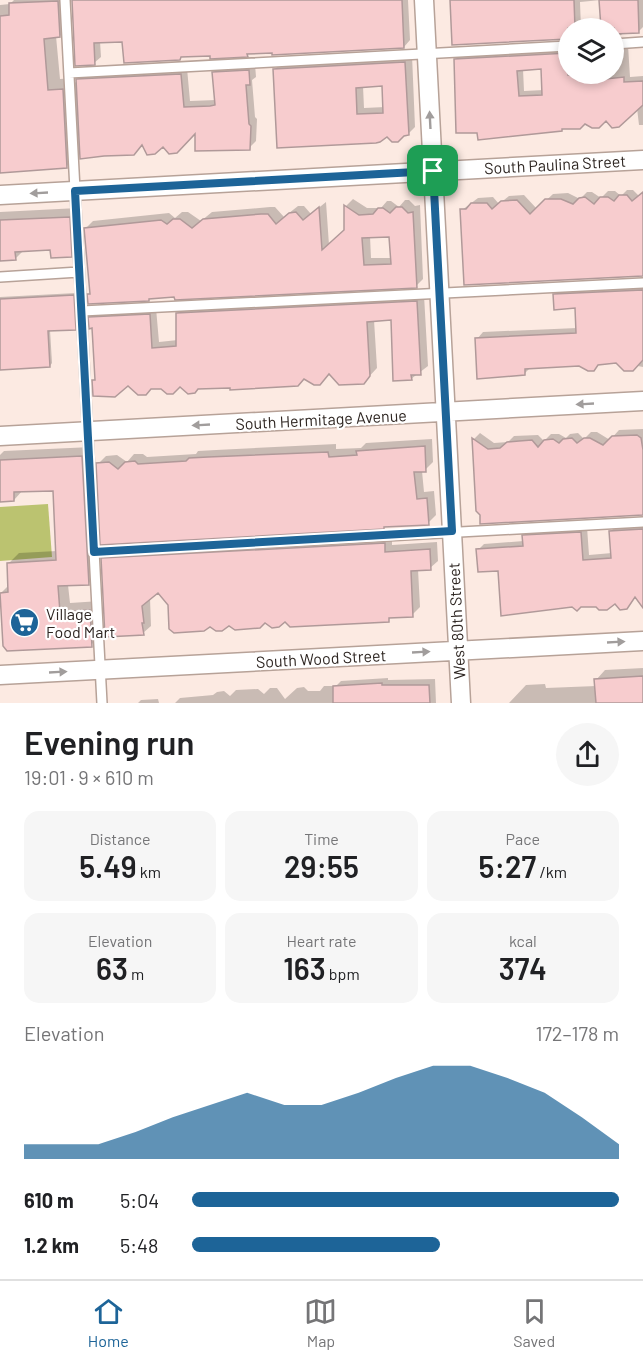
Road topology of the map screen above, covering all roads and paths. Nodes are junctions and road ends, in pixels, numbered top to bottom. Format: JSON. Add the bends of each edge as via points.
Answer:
{"nodes":[{"id":1,"x":65,"y":0,"type":"edge"},
{"id":2,"x":424,"y":0,"type":"edge"},
{"id":3,"x":643,"y":42,"type":"edge"},
{"id":4,"x":624,"y":43,"type":"edge"},
{"id":5,"x":558,"y":47,"type":"edge"},
{"id":6,"x":427,"y":54,"type":"junction"},
{"id":7,"x":69,"y":73,"type":"junction"},
{"id":8,"x":643,"y":160,"type":"edge"},
{"id":9,"x":433,"y":171,"type":"junction"},
{"id":10,"x":75,"y":191,"type":"junction"},
{"id":11,"x":0,"y":195,"type":"edge"},
{"id":12,"x":80,"y":272,"type":"junction"},
{"id":13,"x":0,"y":278,"type":"edge"},
{"id":14,"x":643,"y":283,"type":"edge"},
{"id":15,"x":439,"y":293,"type":"junction"},
{"id":16,"x":82,"y":311,"type":"junction"},
{"id":17,"x":643,"y":401,"type":"edge"},
{"id":18,"x":445,"y":412,"type":"junction"},
{"id":19,"x":88,"y":431,"type":"junction"},
{"id":20,"x":0,"y":436,"type":"edge"},
{"id":21,"x":643,"y":522,"type":"edge"},
{"id":22,"x":452,"y":531,"type":"junction"},
{"id":23,"x":94,"y":552,"type":"junction"},
{"id":24,"x":643,"y":641,"type":"edge"},
{"id":25,"x":458,"y":650,"type":"junction"},
{"id":26,"x":100,"y":669,"type":"junction"},
{"id":27,"x":0,"y":675,"type":"edge"},
{"id":28,"x":102,"y":703,"type":"edge"},
{"id":29,"x":461,"y":703,"type":"edge"}],
"edges":[{"from":1,"to":7,"type":"lane"},
{"from":2,"to":6,"type":"street","name":"West 80th Street"},
{"from":3,"to":4,"type":"lane"},
{"from":5,"to":6,"type":"lane"},
{"from":6,"to":7,"type":"lane"},
{"from":9,"to":6,"type":"street","name":"West 80th Street","one_way":true},
{"from":7,"to":10,"type":"lane"},
{"from":8,"to":9,"type":"street","name":"South Paulina Street"},
{"from":9,"to":10,"type":"street","name":"South Paulina Street"},
{"from":9,"to":15,"type":"street","name":"West 80th Street"},
{"from":10,"to":11,"type":"street","name":"South Paulina Street","one_way":true},
{"from":10,"to":12,"type":"lane"},
{"from":12,"to":13,"type":"lane"},
{"from":12,"to":16,"type":"lane"},
{"from":14,"to":15,"type":"lane"},
{"from":15,"to":16,"type":"lane"},
{"from":15,"to":18,"type":"street","name":"West 80th Street"},
{"from":16,"to":19,"type":"lane"},
{"from":17,"to":18,"type":"street","name":"South Hermitage Avenue","one_way":true},
{"from":18,"to":19,"type":"street","name":"South Hermitage Avenue","one_way":true},
{"from":18,"to":22,"type":"street","name":"West 80th Street"},
{"from":19,"to":20,"type":"street","name":"South Hermitage Avenue"},
{"from":19,"to":23,"type":"lane"},
{"from":21,"to":22,"type":"lane"},
{"from":22,"to":23,"type":"lane"},
{"from":22,"to":25,"type":"street","name":"West 80th Street"},
{"from":23,"to":26,"type":"lane"},
{"from":25,"to":24,"type":"street","name":"South Wood Street","one_way":true},
{"from":26,"to":25,"type":"street","name":"South Wood Street","one_way":true},
{"from":25,"to":29,"type":"street","name":"West 80th Street"},
{"from":27,"to":26,"type":"street","name":"South Wood Street","one_way":true},
{"from":26,"to":28,"type":"lane"}]}
